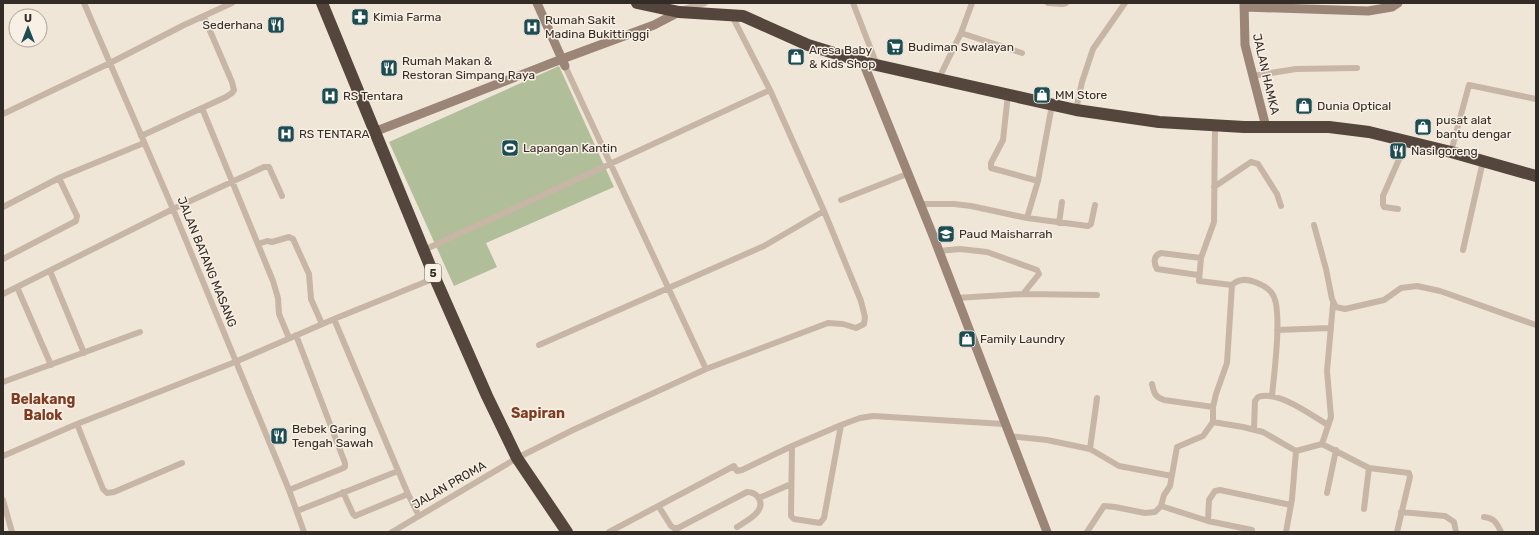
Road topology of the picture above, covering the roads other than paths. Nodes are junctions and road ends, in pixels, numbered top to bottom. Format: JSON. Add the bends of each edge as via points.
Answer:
{"nodes":[{"id":1,"x":84,"y":3,"type":"edge"},
{"id":2,"x":232,"y":3,"type":"edge"},
{"id":3,"x":322,"y":3,"type":"edge"},
{"id":4,"x":536,"y":3,"type":"edge"},
{"id":5,"x":637,"y":3,"type":"edge"},
{"id":6,"x":705,"y":3,"type":"edge"},
{"id":7,"x":853,"y":3,"type":"edge"},
{"id":8,"x":972,"y":3,"type":"edge"},
{"id":9,"x":1048,"y":3,"type":"edge"},
{"id":10,"x":1066,"y":3,"type":"edge"},
{"id":11,"x":1125,"y":3,"type":"edge"},
{"id":12,"x":1398,"y":3,"type":"edge"},
{"id":13,"x":1244,"y":5,"type":"edge"},
{"id":14,"x":680,"y":12,"type":"junction"},
{"id":15,"x":731,"y":14,"type":"junction"},
{"id":16,"x":204,"y":17,"type":"junction"},
{"id":17,"x":961,"y":33,"type":"junction"},
{"id":18,"x":1022,"y":53,"type":"dead end"},
{"id":19,"x":563,"y":62,"type":"junction"},
{"id":20,"x":863,"y":62,"type":"junction"},
{"id":21,"x":110,"y":63,"type":"junction"},
{"id":22,"x":877,"y":65,"type":"junction"},
{"id":23,"x":1357,"y":68,"type":"dead end"},
{"id":24,"x":1252,"y":76,"type":"junction"},
{"id":25,"x":939,"y":78,"type":"junction"},
{"id":26,"x":770,"y":90,"type":"junction"},
{"id":27,"x":1008,"y":94,"type":"junction"},
{"id":28,"x":1536,"y":98,"type":"edge"},
{"id":29,"x":1052,"y":105,"type":"junction"},
{"id":30,"x":202,"y":108,"type":"junction"},
{"id":31,"x":1076,"y":110,"type":"junction"},
{"id":32,"x":3,"y":114,"type":"edge"},
{"id":33,"x":1215,"y":126,"type":"junction"},
{"id":34,"x":1266,"y":127,"type":"junction"},
{"id":35,"x":374,"y":132,"type":"junction"},
{"id":36,"x":141,"y":136,"type":"junction"},
{"id":37,"x":1406,"y":141,"type":"junction"},
{"id":38,"x":144,"y":143,"type":"junction"},
{"id":39,"x":1451,"y":152,"type":"junction"},
{"id":40,"x":1482,"y":161,"type":"junction"},
{"id":41,"x":612,"y":164,"type":"junction"},
{"id":42,"x":907,"y":174,"type":"junction"},
{"id":43,"x":1536,"y":176,"type":"edge"},
{"id":44,"x":59,"y":178,"type":"junction"},
{"id":45,"x":1038,"y":181,"type":"junction"},
{"id":46,"x":232,"y":182,"type":"junction"},
{"id":47,"x":1214,"y":187,"type":"junction"},
{"id":48,"x":282,"y":196,"type":"dead end"},
{"id":49,"x":841,"y":200,"type":"dead end"},
{"id":50,"x":1062,"y":202,"type":"dead end"},
{"id":51,"x":919,"y":204,"type":"junction"},
{"id":52,"x":1096,"y":205,"type":"dead end"},
{"id":53,"x":1281,"y":206,"type":"dead end"},
{"id":54,"x":3,"y":207,"type":"edge"},
{"id":55,"x":173,"y":209,"type":"junction"},
{"id":56,"x":1398,"y":209,"type":"dead end"},
{"id":57,"x":824,"y":211,"type":"junction"},
{"id":58,"x":1027,"y":218,"type":"junction"},
{"id":59,"x":1059,"y":223,"type":"junction"},
{"id":60,"x":1314,"y":225,"type":"dead end"},
{"id":61,"x":258,"y":244,"type":"junction"},
{"id":62,"x":424,"y":250,"type":"junction"},
{"id":63,"x":1463,"y":250,"type":"dead end"},
{"id":64,"x":938,"y":251,"type":"junction"},
{"id":65,"x":4,"y":257,"type":"edge"},
{"id":66,"x":1201,"y":258,"type":"junction"},
{"id":67,"x":50,"y":271,"type":"junction"},
{"id":68,"x":1198,"y":276,"type":"junction"},
{"id":69,"x":435,"y":278,"type":"junction"},
{"id":70,"x":1232,"y":285,"type":"junction"},
{"id":71,"x":17,"y":287,"type":"junction"},
{"id":72,"x":668,"y":287,"type":"junction"},
{"id":73,"x":3,"y":294,"type":"edge"},
{"id":74,"x":1024,"y":294,"type":"junction"},
{"id":75,"x":1097,"y":295,"type":"dead end"},
{"id":76,"x":956,"y":298,"type":"junction"},
{"id":77,"x":1334,"y":304,"type":"junction"},
{"id":78,"x":334,"y":319,"type":"junction"},
{"id":79,"x":322,"y":324,"type":"junction"},
{"id":80,"x":1536,"y":325,"type":"edge"},
{"id":81,"x":1330,"y":328,"type":"junction"},
{"id":82,"x":1277,"y":330,"type":"junction"},
{"id":83,"x":140,"y":332,"type":"dead end"},
{"id":84,"x":296,"y":335,"type":"junction"},
{"id":85,"x":289,"y":338,"type":"junction"},
{"id":86,"x":538,"y":346,"type":"dead end"},
{"id":87,"x":84,"y":353,"type":"junction"},
{"id":88,"x":235,"y":362,"type":"junction"},
{"id":89,"x":51,"y":365,"type":"junction"},
{"id":90,"x":706,"y":369,"type":"junction"},
{"id":91,"x":3,"y":382,"type":"edge"},
{"id":92,"x":1152,"y":384,"type":"dead end"},
{"id":93,"x":1272,"y":396,"type":"junction"},
{"id":94,"x":1097,"y":398,"type":"dead end"},
{"id":95,"x":1213,"y":406,"type":"junction"},
{"id":96,"x":1213,"y":422,"type":"junction"},
{"id":97,"x":78,"y":424,"type":"junction"},
{"id":98,"x":1004,"y":424,"type":"junction"},
{"id":99,"x":841,"y":425,"type":"junction"},
{"id":100,"x":1328,"y":425,"type":"junction"},
{"id":101,"x":1254,"y":429,"type":"junction"},
{"id":102,"x":1009,"y":436,"type":"junction"},
{"id":103,"x":1322,"y":444,"type":"junction"},
{"id":104,"x":792,"y":446,"type":"junction"},
{"id":105,"x":1090,"y":450,"type":"junction"},
{"id":106,"x":1336,"y":450,"type":"junction"},
{"id":107,"x":1296,"y":451,"type":"junction"},
{"id":108,"x":3,"y":456,"type":"edge"},
{"id":109,"x":517,"y":458,"type":"junction"},
{"id":110,"x":182,"y":462,"type":"dead end"},
{"id":111,"x":1369,"y":468,"type":"junction"},
{"id":112,"x":398,"y":471,"type":"junction"},
{"id":113,"x":1172,"y":476,"type":"junction"},
{"id":114,"x":791,"y":484,"type":"junction"},
{"id":115,"x":288,"y":490,"type":"junction"},
{"id":116,"x":343,"y":492,"type":"junction"},
{"id":117,"x":1327,"y":493,"type":"dead end"},
{"id":118,"x":408,"y":494,"type":"junction"},
{"id":119,"x":759,"y":498,"type":"junction"},
{"id":120,"x":3,"y":500,"type":"edge"},
{"id":121,"x":1291,"y":505,"type":"junction"},
{"id":122,"x":1161,"y":506,"type":"junction"},
{"id":123,"x":659,"y":507,"type":"junction"},
{"id":124,"x":1364,"y":509,"type":"dead end"},
{"id":125,"x":297,"y":511,"type":"junction"},
{"id":126,"x":4,"y":512,"type":"edge"},
{"id":127,"x":1401,"y":512,"type":"junction"},
{"id":128,"x":419,"y":516,"type":"junction"},
{"id":129,"x":1484,"y":517,"type":"dead end"},
{"id":130,"x":1208,"y":520,"type":"junction"},
{"id":131,"x":737,"y":527,"type":"dead end"},
{"id":132,"x":1252,"y":530,"type":"dead end"},
{"id":133,"x":12,"y":532,"type":"edge"},
{"id":134,"x":304,"y":532,"type":"edge"},
{"id":135,"x":392,"y":532,"type":"edge"},
{"id":136,"x":567,"y":532,"type":"edge"},
{"id":137,"x":609,"y":532,"type":"edge"},
{"id":138,"x":1047,"y":532,"type":"edge"},
{"id":139,"x":1087,"y":532,"type":"edge"},
{"id":140,"x":1286,"y":532,"type":"edge"},
{"id":141,"x":1397,"y":532,"type":"edge"},
{"id":142,"x":1456,"y":532,"type":"edge"},
{"id":143,"x":1501,"y":532,"type":"edge"}],
"edges":[{"from":1,"to":21,"type":"street","name":"JALAN BATANG MASANG"},
{"from":2,"to":16,"type":"street"},
{"from":3,"to":35,"type":"highway","number":"5"},
{"from":4,"to":19,"type":"street"},
{"from":5,"to":14,"type":"highway"},
{"from":6,"to":14,"type":"street"},
{"from":7,"to":22,"type":"street"},
{"from":8,"to":17,"type":"street"},
{"from":9,"to":10,"type":"street"},
{"from":11,"to":31,"type":"street","via":[[1093,49]]},
{"from":12,"to":13,"type":"street","via":[[1392,7],[1368,11]]},
{"from":13,"to":24,"type":"street","name":"JALAN HAMKA","via":[[1245,46]]},
{"from":14,"to":15,"type":"highway"},
{"from":14,"to":19,"type":"street"},
{"from":15,"to":20,"type":"highway","via":[[754,20],[808,45]]},
{"from":15,"to":26,"type":"street"},
{"from":16,"to":21,"type":"street"},
{"from":16,"to":30,"type":"street","via":[[234,90],[226,97]]},
{"from":17,"to":18,"type":"street"},
{"from":17,"to":25,"type":"street"},
{"from":19,"to":35,"type":"street"},
{"from":19,"to":41,"type":"street"},
{"from":20,"to":22,"type":"highway"},
{"from":20,"to":42,"type":"street"},
{"from":21,"to":32,"type":"street"},
{"from":21,"to":36,"type":"street","name":"JALAN BATANG MASANG"},
{"from":22,"to":25,"type":"highway"},
{"from":23,"to":24,"type":"street","via":[[1296,69]]},
{"from":24,"to":34,"type":"street","name":"JALAN HAMKA"},
{"from":25,"to":27,"type":"highway"},
{"from":26,"to":41,"type":"street"},
{"from":26,"to":57,"type":"street"},
{"from":27,"to":29,"type":"highway"},
{"from":27,"to":45,"type":"street","via":[[1003,140],[990,163],[991,168]]},
{"from":28,"to":39,"type":"street","via":[[1469,85]]},
{"from":29,"to":31,"type":"highway"},
{"from":29,"to":45,"type":"street"},
{"from":30,"to":36,"type":"street"},
{"from":30,"to":46,"type":"street"},
{"from":31,"to":33,"type":"highway","via":[[1159,122]]},
{"from":33,"to":34,"type":"highway"},
{"from":33,"to":47,"type":"street"},
{"from":34,"to":37,"type":"highway","via":[[1347,129]]},
{"from":35,"to":62,"type":"highway","number":"5"},
{"from":36,"to":38,"type":"street","name":"JALAN BATANG MASANG"},
{"from":37,"to":39,"type":"highway"},
{"from":37,"to":56,"type":"street","via":[[1382,201],[1384,207]]},
{"from":38,"to":44,"type":"street"},
{"from":38,"to":55,"type":"street","name":"JALAN BATANG MASANG"},
{"from":39,"to":40,"type":"highway"},
{"from":40,"to":43,"type":"highway"},
{"from":40,"to":63,"type":"street"},
{"from":41,"to":62,"type":"street"},
{"from":41,"to":72,"type":"street"},
{"from":42,"to":49,"type":"street"},
{"from":42,"to":51,"type":"street"},
{"from":44,"to":54,"type":"street"},
{"from":44,"to":65,"type":"street","via":[[77,216],[76,220]]},
{"from":45,"to":58,"type":"street"},
{"from":46,"to":48,"type":"street","via":[[269,167]]},
{"from":46,"to":55,"type":"street"},
{"from":46,"to":61,"type":"street"},
{"from":47,"to":53,"type":"street","via":[[1254,162],[1258,164],[1277,194]]},
{"from":47,"to":66,"type":"street","via":[[1214,222]]},
{"from":50,"to":59,"type":"street"},
{"from":51,"to":58,"type":"street","via":[[971,206]]},
{"from":51,"to":64,"type":"street"},
{"from":52,"to":59,"type":"street","via":[[1088,226]]},
{"from":55,"to":67,"type":"street"},
{"from":55,"to":88,"type":"street","name":"JALAN BATANG MASANG"},
{"from":57,"to":72,"type":"street","via":[[764,246]]},
{"from":57,"to":90,"type":"street","name":"JALAN PROMA","via":[[861,300],[864,324],[856,328],[828,323]]},
{"from":58,"to":59,"type":"street"},
{"from":60,"to":77,"type":"street"},
{"from":61,"to":79,"type":"street","via":[[289,237],[293,239],[309,274],[310,294]]},
{"from":61,"to":85,"type":"street","via":[[273,281],[279,314]]},
{"from":62,"to":69,"type":"highway","number":"5"},
{"from":64,"to":74,"type":"street","via":[[960,249],[987,252],[1037,270],[1039,274]]},
{"from":64,"to":76,"type":"street"},
{"from":66,"to":68,"type":"street"},
{"from":66,"to":68,"type":"street","via":[[1161,253],[1155,257],[1157,269]]},
{"from":67,"to":71,"type":"street"},
{"from":67,"to":87,"type":"street"},
{"from":68,"to":70,"type":"street","via":[[1198,281]]},
{"from":69,"to":78,"type":"street"},
{"from":69,"to":109,"type":"highway","number":"5"},
{"from":70,"to":82,"type":"street","via":[[1240,280],[1252,281],[1271,292],[1276,306]]},
{"from":70,"to":95,"type":"street","via":[[1227,363]]},
{"from":71,"to":73,"type":"street"},
{"from":71,"to":89,"type":"street"},
{"from":72,"to":86,"type":"street"},
{"from":72,"to":90,"type":"street"},
{"from":74,"to":75,"type":"street"},
{"from":74,"to":76,"type":"street"},
{"from":76,"to":98,"type":"street"},
{"from":77,"to":80,"type":"street","via":[[1345,309],[1384,300],[1401,288],[1417,286],[1440,291]]},
{"from":77,"to":81,"type":"street"},
{"from":78,"to":79,"type":"street"},
{"from":78,"to":112,"type":"street"},
{"from":79,"to":84,"type":"street"},
{"from":81,"to":82,"type":"street"},
{"from":81,"to":100,"type":"street","via":[[1327,371],[1331,417]]},
{"from":82,"to":93,"type":"street"},
{"from":83,"to":87,"type":"street"},
{"from":84,"to":85,"type":"street"},
{"from":84,"to":115,"type":"street","via":[[345,467]]},
{"from":85,"to":88,"type":"street"},
{"from":87,"to":89,"type":"street"},
{"from":88,"to":97,"type":"street"},
{"from":88,"to":115,"type":"street","name":"JALAN BATANG MASANG"},
{"from":89,"to":91,"type":"street"},
{"from":90,"to":109,"type":"street","name":"JALAN PROMA"},
{"from":92,"to":95,"type":"street","via":[[1158,398]]},
{"from":93,"to":100,"type":"street","via":[[1291,403]]},
{"from":93,"to":101,"type":"street","via":[[1262,395],[1255,401]]},
{"from":94,"to":105,"type":"street"},
{"from":95,"to":96,"type":"street"},
{"from":96,"to":101,"type":"street"},
{"from":96,"to":113,"type":"street","via":[[1203,436],[1177,447]]},
{"from":97,"to":108,"type":"street"},
{"from":97,"to":110,"type":"street","via":[[103,489],[107,493]]},
{"from":98,"to":99,"type":"street","via":[[884,415],[860,418]]},
{"from":98,"to":102,"type":"street"},
{"from":99,"to":104,"type":"street"},
{"from":99,"to":114,"type":"street","via":[[823,521],[816,523],[791,516]]},
{"from":100,"to":103,"type":"street"},
{"from":101,"to":107,"type":"street"},
{"from":102,"to":105,"type":"street","via":[[1047,440]]},
{"from":102,"to":138,"type":"street"},
{"from":103,"to":106,"type":"street"},
{"from":103,"to":107,"type":"street"},
{"from":104,"to":114,"type":"street"},
{"from":104,"to":123,"type":"street","via":[[742,470],[737,471],[734,466]]},
{"from":105,"to":113,"type":"street","via":[[1119,466]]},
{"from":106,"to":111,"type":"street"},
{"from":106,"to":117,"type":"street"},
{"from":107,"to":121,"type":"street"},
{"from":109,"to":128,"type":"street","name":"JALAN PROMA"},
{"from":109,"to":136,"type":"highway","number":"5"},
{"from":111,"to":124,"type":"street"},
{"from":111,"to":127,"type":"street","via":[[1409,473]]},
{"from":112,"to":116,"type":"street"},
{"from":112,"to":118,"type":"street"},
{"from":113,"to":122,"type":"street"},
{"from":114,"to":119,"type":"street"},
{"from":115,"to":125,"type":"street","name":"JALAN BATANG MASANG"},
{"from":116,"to":118,"type":"street","via":[[355,516]]},
{"from":116,"to":125,"type":"street"},
{"from":118,"to":128,"type":"street"},
{"from":119,"to":123,"type":"street","via":[[751,492],[746,492],[678,528],[671,526]]},
{"from":119,"to":131,"type":"street","via":[[757,513]]},
{"from":120,"to":126,"type":"street"},
{"from":121,"to":130,"type":"street","via":[[1220,490],[1215,491],[1209,500]]},
{"from":121,"to":140,"type":"street"},
{"from":122,"to":130,"type":"street"},
{"from":122,"to":139,"type":"street","via":[[1151,513],[1104,506]]},
{"from":123,"to":137,"type":"street"},
{"from":125,"to":134,"type":"street","name":"JALAN BATANG MASANG"},
{"from":126,"to":133,"type":"street"},
{"from":127,"to":141,"type":"street"},
{"from":127,"to":142,"type":"street","via":[[1444,516],[1454,522]]},
{"from":128,"to":135,"type":"street","name":"JALAN PROMA"},
{"from":129,"to":143,"type":"street","via":[[1495,520]]},
{"from":130,"to":132,"type":"street"}]}
